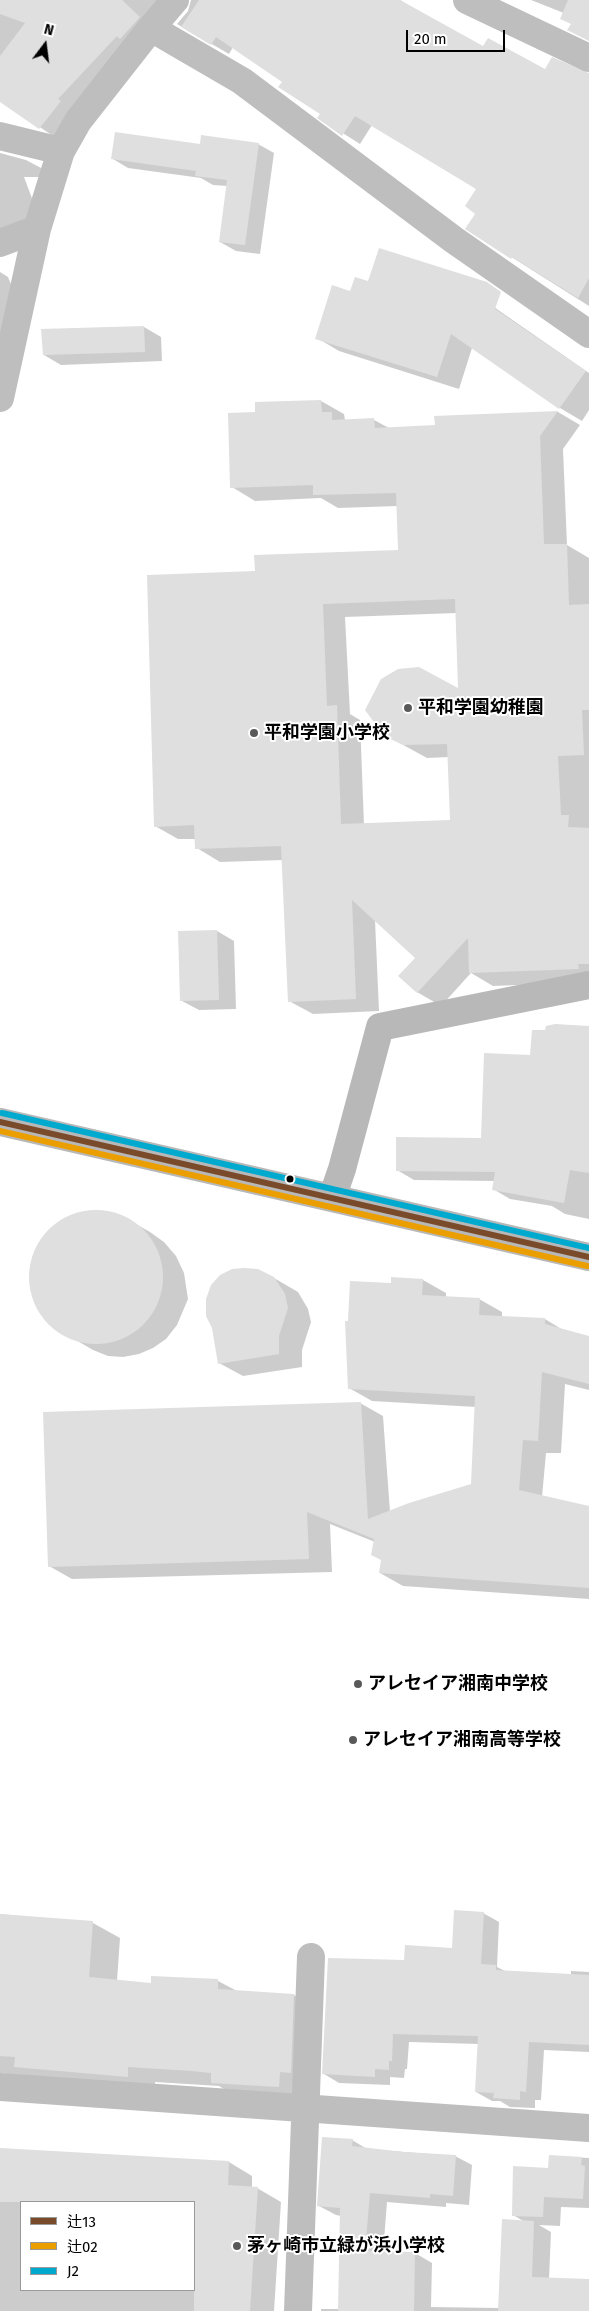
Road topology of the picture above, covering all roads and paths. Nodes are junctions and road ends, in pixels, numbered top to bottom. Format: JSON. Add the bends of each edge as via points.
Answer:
{"nodes":[{"id":1,"x":175,"y":0,"type":"edge"},
{"id":2,"x":467,"y":0,"type":"edge"},
{"id":3,"x":151,"y":28,"type":"junction"},
{"id":4,"x":589,"y":58,"type":"edge"},
{"id":5,"x":0,"y":136,"type":"edge"},
{"id":6,"x":60,"y":151,"type":"junction"},
{"id":7,"x":37,"y":230,"type":"junction"},
{"id":8,"x":0,"y":242,"type":"edge"},
{"id":9,"x":589,"y":334,"type":"edge"},
{"id":10,"x":0,"y":395,"type":"edge"},
{"id":11,"x":589,"y":985,"type":"edge"},
{"id":12,"x":0,"y":1122,"type":"edge"},
{"id":13,"x":332,"y":1198,"type":"junction"},
{"id":14,"x":589,"y":1257,"type":"edge"},
{"id":15,"x":311,"y":1957,"type":"dead end"},
{"id":16,"x":0,"y":2086,"type":"edge"},
{"id":17,"x":306,"y":2109,"type":"junction"},
{"id":18,"x":589,"y":2128,"type":"edge"},
{"id":19,"x":298,"y":2311,"type":"edge"}],
"edges":[{"from":1,"to":3,"type":"street"},
{"from":2,"to":4,"type":"street"},
{"from":3,"to":6,"type":"street","via":[[78,121]]},
{"from":3,"to":9,"type":"street","via":[[242,81],[454,240]]},
{"from":5,"to":6,"type":"street"},
{"from":6,"to":7,"type":"street"},
{"from":7,"to":8,"type":"street"},
{"from":7,"to":10,"type":"street"},
{"from":11,"to":13,"type":"street","via":[[380,1027]]},
{"from":12,"to":13,"type":"street"},
{"from":13,"to":14,"type":"street"},
{"from":15,"to":17,"type":"street"},
{"from":16,"to":17,"type":"street"},
{"from":17,"to":18,"type":"street"},
{"from":17,"to":19,"type":"street"}]}
